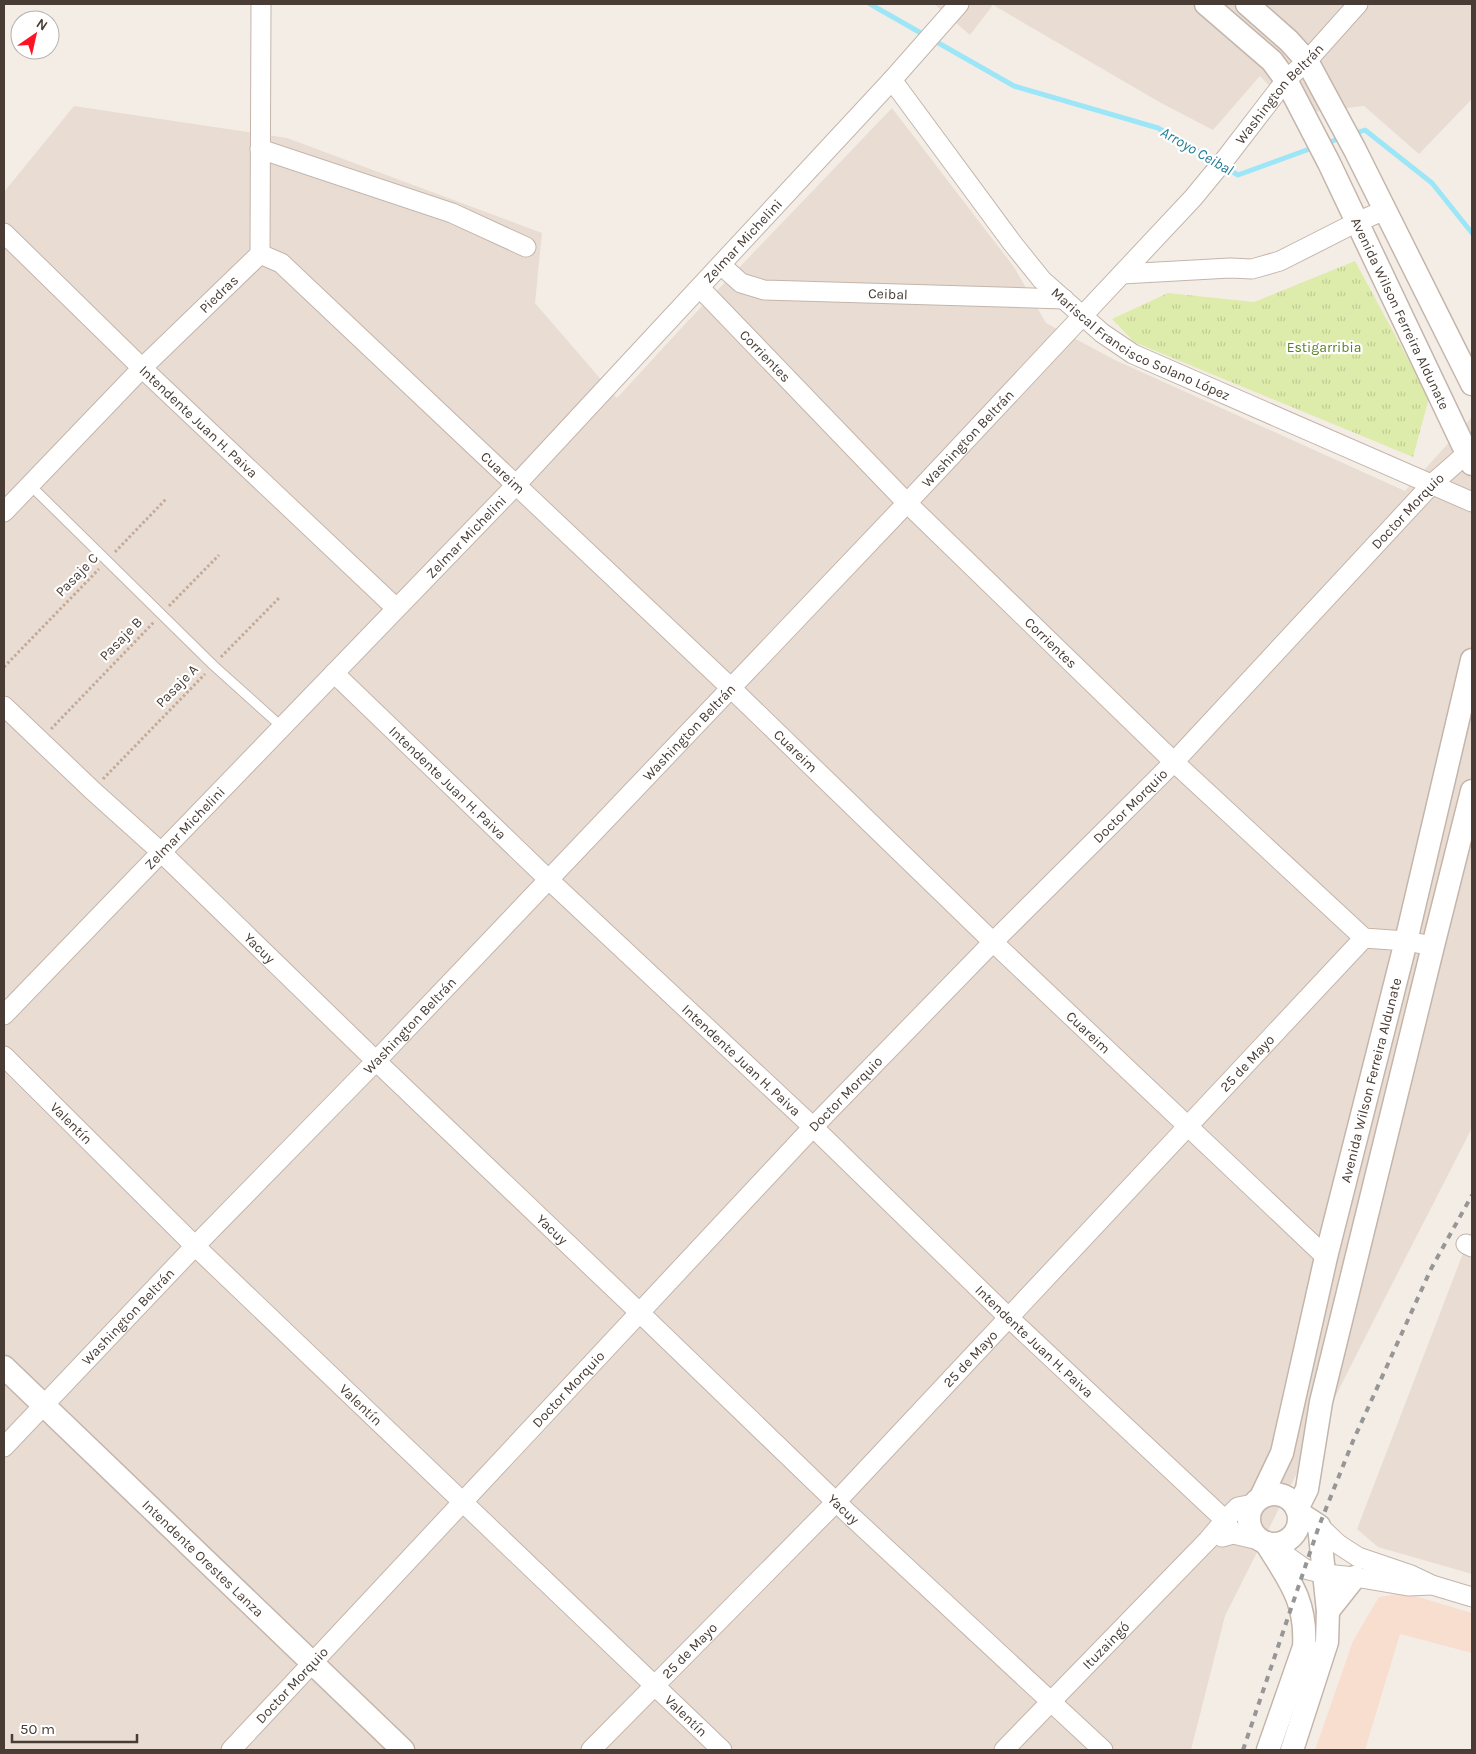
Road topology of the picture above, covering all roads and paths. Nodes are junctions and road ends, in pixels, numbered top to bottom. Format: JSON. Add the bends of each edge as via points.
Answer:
{"nodes":[{"id":1,"x":261,"y":4,"type":"edge"},
{"id":2,"x":1206,"y":4,"type":"edge"},
{"id":3,"x":1247,"y":4,"type":"edge"},
{"id":4,"x":1358,"y":4,"type":"edge"},
{"id":5,"x":956,"y":6,"type":"edge"},
{"id":6,"x":1307,"y":61,"type":"junction"},
{"id":7,"x":892,"y":80,"type":"junction"},
{"id":8,"x":1286,"y":80,"type":"junction"},
{"id":9,"x":260,"y":149,"type":"junction"},
{"id":10,"x":1385,"y":210,"type":"junction"},
{"id":11,"x":1357,"y":222,"type":"junction"},
{"id":12,"x":4,"y":233,"type":"edge"},
{"id":13,"x":526,"y":247,"type":"dead end"},
{"id":14,"x":260,"y":254,"type":"junction"},
{"id":15,"x":721,"y":265,"type":"junction"},
{"id":16,"x":1122,"y":274,"type":"junction"},
{"id":17,"x":700,"y":288,"type":"junction"},
{"id":18,"x":1064,"y":299,"type":"junction"},
{"id":19,"x":1082,"y":316,"type":"junction"},
{"id":20,"x":142,"y":368,"type":"junction"},
{"id":21,"x":1472,"y":384,"type":"edge"},
{"id":22,"x":1471,"y":455,"type":"edge"},
{"id":23,"x":30,"y":484,"type":"junction"},
{"id":24,"x":1432,"y":484,"type":"junction"},
{"id":25,"x":515,"y":486,"type":"junction"},
{"id":26,"x":167,"y":498,"type":"dead end"},
{"id":27,"x":1472,"y":502,"type":"edge"},
{"id":28,"x":907,"y":503,"type":"junction"},
{"id":29,"x":4,"y":512,"type":"edge"},
{"id":30,"x":219,"y":555,"type":"dead end"},
{"id":31,"x":106,"y":561,"type":"junction"},
{"id":32,"x":279,"y":598,"type":"dead end"},
{"id":33,"x":396,"y":608,"type":"junction"},
{"id":34,"x":161,"y":614,"type":"junction"},
{"id":35,"x":1472,"y":660,"type":"edge"},
{"id":36,"x":213,"y":665,"type":"junction"},
{"id":37,"x":4,"y":667,"type":"edge"},
{"id":38,"x":334,"y":673,"type":"junction"},
{"id":39,"x":731,"y":688,"type":"junction"},
{"id":40,"x":4,"y":706,"type":"edge"},
{"id":41,"x":282,"y":727,"type":"junction"},
{"id":42,"x":40,"y":740,"type":"junction"},
{"id":43,"x":1174,"y":762,"type":"junction"},
{"id":44,"x":92,"y":790,"type":"junction"},
{"id":45,"x":1472,"y":791,"type":"edge"},
{"id":46,"x":162,"y":852,"type":"junction"},
{"id":47,"x":548,"y":878,"type":"junction"},
{"id":48,"x":1364,"y":938,"type":"junction"},
{"id":49,"x":1406,"y":941,"type":"junction"},
{"id":50,"x":993,"y":942,"type":"junction"},
{"id":51,"x":1432,"y":946,"type":"junction"},
{"id":52,"x":4,"y":1016,"type":"edge"},
{"id":53,"x":4,"y":1056,"type":"edge"},
{"id":54,"x":376,"y":1061,"type":"junction"},
{"id":55,"x":1189,"y":1126,"type":"junction"},
{"id":56,"x":812,"y":1127,"type":"junction"},
{"id":57,"x":194,"y":1246,"type":"junction"},
{"id":58,"x":1326,"y":1257,"type":"junction"},
{"id":59,"x":640,"y":1312,"type":"junction"},
{"id":60,"x":1008,"y":1316,"type":"junction"},
{"id":61,"x":4,"y":1367,"type":"edge"},
{"id":62,"x":44,"y":1406,"type":"junction"},
{"id":63,"x":4,"y":1448,"type":"edge"},
{"id":64,"x":1307,"y":1489,"type":"junction"},
{"id":65,"x":463,"y":1501,"type":"junction"},
{"id":66,"x":1257,"y":1501,"type":"junction"},
{"id":67,"x":836,"y":1502,"type":"junction"},
{"id":68,"x":1298,"y":1511,"type":"junction"},
{"id":69,"x":1319,"y":1526,"type":"junction"},
{"id":70,"x":1229,"y":1527,"type":"junction"},
{"id":71,"x":1265,"y":1542,"type":"junction"},
{"id":72,"x":1325,"y":1574,"type":"junction"},
{"id":73,"x":1355,"y":1577,"type":"junction"},
{"id":74,"x":1432,"y":1585,"type":"junction"},
{"id":75,"x":1472,"y":1597,"type":"edge"},
{"id":76,"x":1328,"y":1611,"type":"junction"},
{"id":77,"x":312,"y":1663,"type":"junction"},
{"id":78,"x":654,"y":1686,"type":"junction"},
{"id":79,"x":1051,"y":1701,"type":"junction"},
{"id":80,"x":231,"y":1750,"type":"edge"},
{"id":81,"x":404,"y":1750,"type":"edge"},
{"id":82,"x":591,"y":1750,"type":"edge"},
{"id":83,"x":722,"y":1750,"type":"edge"},
{"id":84,"x":1004,"y":1750,"type":"edge"},
{"id":85,"x":1103,"y":1750,"type":"edge"},
{"id":86,"x":1268,"y":1750,"type":"edge"},
{"id":87,"x":1292,"y":1750,"type":"edge"}],
"edges":[{"from":1,"to":9,"type":"street"},
{"from":2,"to":8,"type":"street","name":"Avenida Wilson Ferreira Aldunate","via":[[1272,62]]},
{"from":3,"to":6,"type":"street","via":[[1290,41]]},
{"from":4,"to":6,"type":"street","name":"Washington Beltrán"},
{"from":5,"to":7,"type":"street","name":"Zelmar Michelini"},
{"from":6,"to":8,"type":"street","name":"Washington Beltrán"},
{"from":6,"to":10,"type":"street"},
{"from":7,"to":15,"type":"street","name":"Zelmar Michelini"},
{"from":7,"to":18,"type":"street","name":"Mariscal Francisco Solano López","via":[[1012,244],[1042,280]]},
{"from":8,"to":11,"type":"street","name":"Avenida Wilson Ferreira Aldunate"},
{"from":8,"to":16,"type":"street","name":"Washington Beltrán","via":[[1194,198]]},
{"from":9,"to":13,"type":"street","via":[[452,213]]},
{"from":9,"to":14,"type":"street"},
{"from":10,"to":11,"type":"street"},
{"from":10,"to":21,"type":"street"},
{"from":11,"to":16,"type":"street","via":[[1280,261],[1252,269]]},
{"from":11,"to":22,"type":"street","name":"Avenida Wilson Ferreira Aldunate"},
{"from":12,"to":20,"type":"street","name":"Intendente Juan H. Paiva"},
{"from":14,"to":20,"type":"street","name":"Piedras"},
{"from":14,"to":25,"type":"street","name":"Cuareim","via":[[281,263]]},
{"from":15,"to":17,"type":"street","name":"Zelmar Michelini"},
{"from":15,"to":18,"type":"street","name":"Ceibal","via":[[741,283],[764,290]]},
{"from":16,"to":19,"type":"street","name":"Washington Beltrán"},
{"from":17,"to":25,"type":"street","name":"Zelmar Michelini"},
{"from":17,"to":28,"type":"street","name":"Corrientes"},
{"from":18,"to":19,"type":"street","name":"Mariscal Francisco Solano López"},
{"from":19,"to":24,"type":"street","name":"Mariscal Francisco Solano López","via":[[1133,354]]},
{"from":19,"to":28,"type":"street","name":"Washington Beltrán"},
{"from":20,"to":23,"type":"street","name":"Piedras"},
{"from":20,"to":33,"type":"street","name":"Intendente Juan H. Paiva"},
{"from":22,"to":24,"type":"street","name":"Doctor Morquio"},
{"from":23,"to":29,"type":"street","name":"Piedras"},
{"from":23,"to":31,"type":"lane"},
{"from":24,"to":27,"type":"street","name":"Mariscal Francisco Solano López"},
{"from":24,"to":43,"type":"street","name":"Doctor Morquio"},
{"from":25,"to":33,"type":"street","name":"Zelmar Michelini"},
{"from":25,"to":39,"type":"street","name":"Cuareim"},
{"from":26,"to":31,"type":"path","name":"Pasaje C"},
{"from":28,"to":39,"type":"street","name":"Washington Beltrán"},
{"from":28,"to":43,"type":"street","name":"Corrientes"},
{"from":30,"to":34,"type":"path","name":"Pasaje B"},
{"from":31,"to":34,"type":"lane"},
{"from":31,"to":37,"type":"path","name":"Pasaje C"},
{"from":32,"to":36,"type":"path","name":"Pasaje A"},
{"from":33,"to":38,"type":"street","name":"Zelmar Michelini"},
{"from":34,"to":36,"type":"lane"},
{"from":34,"to":42,"type":"path","name":"Pasaje B"},
{"from":35,"to":49,"type":"street","name":"Avenida Wilson Ferreira Aldunate"},
{"from":36,"to":41,"type":"lane"},
{"from":36,"to":44,"type":"path","name":"Pasaje A"},
{"from":38,"to":41,"type":"street","name":"Zelmar Michelini"},
{"from":38,"to":47,"type":"street","name":"Intendente Juan H. Paiva"},
{"from":39,"to":47,"type":"street","name":"Washington Beltrán"},
{"from":39,"to":50,"type":"street","name":"Cuareim"},
{"from":40,"to":42,"type":"street","name":"Yacuy"},
{"from":41,"to":46,"type":"street","name":"Zelmar Michelini"},
{"from":42,"to":44,"type":"street","name":"Yacuy"},
{"from":43,"to":48,"type":"street","name":"Corrientes"},
{"from":43,"to":50,"type":"street","name":"Doctor Morquio"},
{"from":44,"to":46,"type":"street","name":"Yacuy"},
{"from":45,"to":51,"type":"street","name":"Avenida Wilson Ferreira Aldunate"},
{"from":46,"to":52,"type":"street","name":"Zelmar Michelini"},
{"from":46,"to":54,"type":"street","name":"Yacuy"},
{"from":47,"to":54,"type":"street","name":"Washington Beltrán"},
{"from":47,"to":56,"type":"street","name":"Intendente Juan H. Paiva"},
{"from":48,"to":49,"type":"street"},
{"from":48,"to":55,"type":"street","name":"25 de Mayo"},
{"from":49,"to":51,"type":"street"},
{"from":49,"to":58,"type":"street","name":"Avenida Wilson Ferreira Aldunate"},
{"from":50,"to":55,"type":"street","name":"Cuareim"},
{"from":50,"to":56,"type":"street","name":"Doctor Morquio"},
{"from":51,"to":64,"type":"street","name":"Avenida Wilson Ferreira Aldunate","via":[[1321,1402]]},
{"from":53,"to":57,"type":"street","name":"Valentín"},
{"from":54,"to":57,"type":"street","name":"Washington Beltrán"},
{"from":54,"to":59,"type":"street","name":"Yacuy"},
{"from":55,"to":58,"type":"street","name":"Cuareim"},
{"from":55,"to":60,"type":"street","name":"25 de Mayo"},
{"from":56,"to":59,"type":"street","name":"Doctor Morquio"},
{"from":56,"to":60,"type":"street","name":"Intendente Juan H. Paiva"},
{"from":57,"to":62,"type":"street","name":"Washington Beltrán"},
{"from":57,"to":65,"type":"street","name":"Valentín"},
{"from":58,"to":66,"type":"street","name":"Avenida Wilson Ferreira Aldunate","via":[[1282,1452]]},
{"from":59,"to":65,"type":"street","name":"Doctor Morquio"},
{"from":59,"to":67,"type":"street","name":"Yacuy"},
{"from":60,"to":67,"type":"street","name":"25 de Mayo"},
{"from":60,"to":70,"type":"street","name":"Intendente Juan H. Paiva"},
{"from":61,"to":62,"type":"street","name":"Intendente Orestes Lanza"},
{"from":62,"to":63,"type":"street","name":"Washington Beltrán"},
{"from":62,"to":77,"type":"street","name":"Intendente Orestes Lanza"},
{"from":64,"to":68,"type":"street","name":"Avenida Wilson Ferreira Aldunate"},
{"from":64,"to":69,"type":"street","name":"Avenida Wilson Ferreira Aldunate"},
{"from":65,"to":77,"type":"street","name":"Doctor Morquio"},
{"from":65,"to":78,"type":"street","name":"Valentín"},
{"from":66,"to":68,"type":"street","via":[[1275,1494],[1282,1495],[1294,1503]]},
{"from":66,"to":70,"type":"street","name":"Ituzaingó","via":[[1238,1507]]},
{"from":66,"to":71,"type":"street","via":[[1248,1520],[1250,1527]]},
{"from":67,"to":78,"type":"street","name":"25 de Mayo"},
{"from":67,"to":79,"type":"street","name":"Yacuy"},
{"from":68,"to":69,"type":"street"},
{"from":68,"to":71,"type":"street","via":[[1298,1527],[1290,1539],[1277,1544]]},
{"from":69,"to":72,"type":"street","name":"Avenida Wilson Ferreira Aldunate"},
{"from":69,"to":74,"type":"street","via":[[1358,1557]]},
{"from":70,"to":71,"type":"street","name":"Ituzaingó"},
{"from":70,"to":79,"type":"street","name":"Ituzaingó","via":[[1208,1540]]},
{"from":71,"to":72,"type":"street","via":[[1305,1569]]},
{"from":71,"to":86,"type":"street","via":[[1296,1592],[1305,1632],[1304,1647]]},
{"from":72,"to":73,"type":"street"},
{"from":72,"to":76,"type":"street","name":"Avenida Wilson Ferreira Aldunate"},
{"from":73,"to":74,"type":"street","via":[[1408,1586]]},
{"from":73,"to":76,"type":"street"},
{"from":74,"to":75,"type":"street"},
{"from":76,"to":87,"type":"street","name":"Avenida Wilson Ferreira Aldunate","via":[[1327,1642]]},
{"from":77,"to":80,"type":"street","name":"Doctor Morquio"},
{"from":77,"to":81,"type":"street","name":"Intendente Orestes Lanza"},
{"from":78,"to":82,"type":"street","name":"25 de Mayo"},
{"from":78,"to":83,"type":"street","name":"Valentín"},
{"from":79,"to":84,"type":"street","name":"Ituzaingó"},
{"from":79,"to":85,"type":"street","name":"Yacuy"}]}
